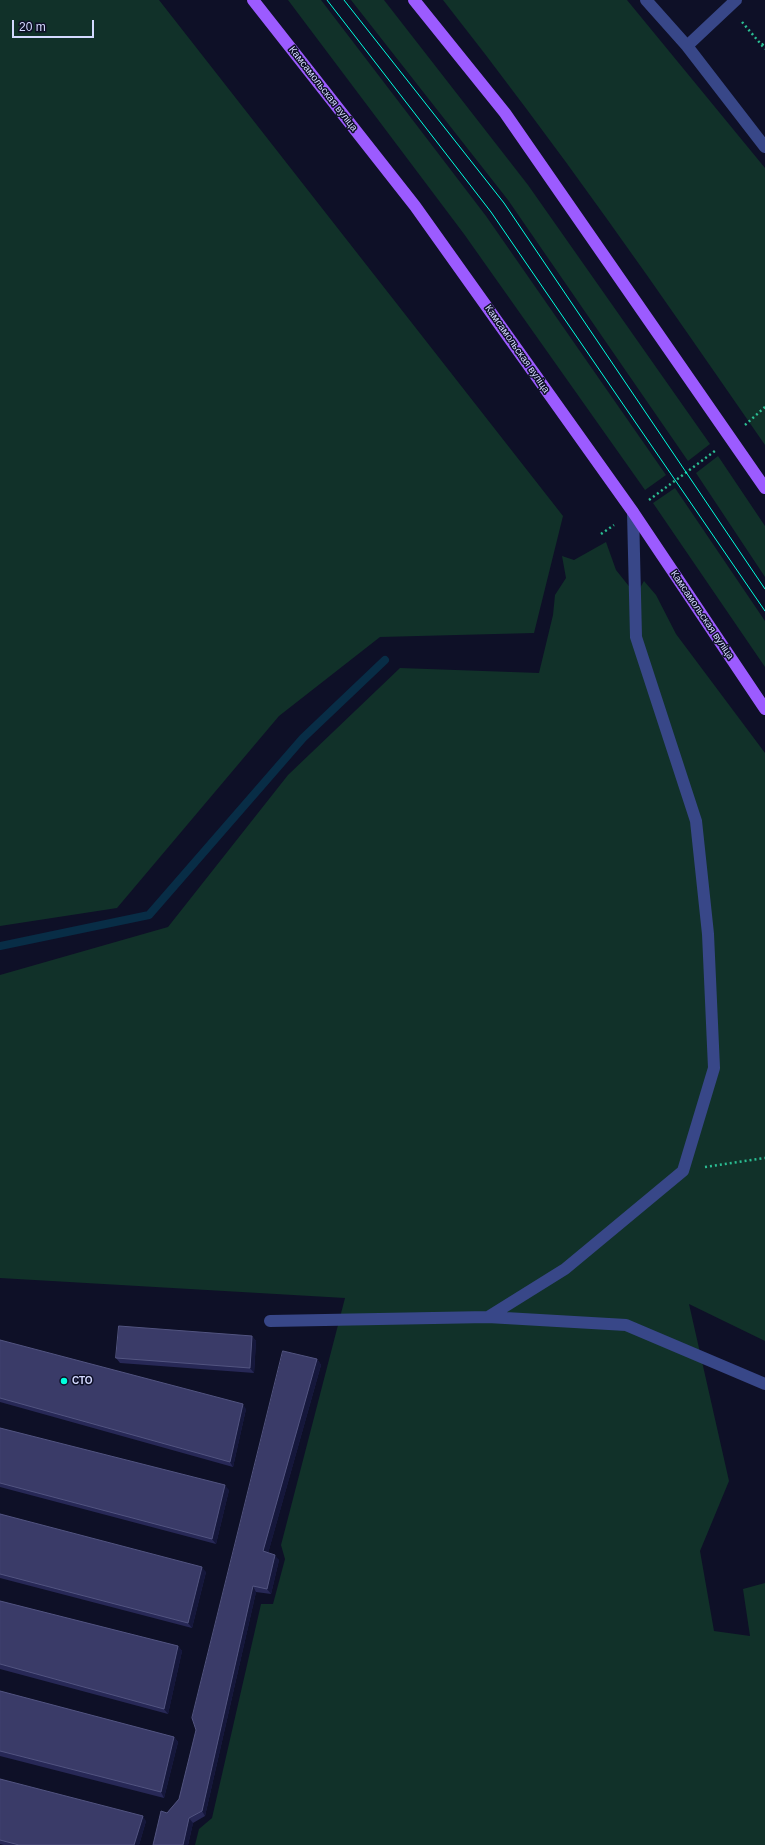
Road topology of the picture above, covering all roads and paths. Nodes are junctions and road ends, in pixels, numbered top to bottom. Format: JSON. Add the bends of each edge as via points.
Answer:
{"nodes":[{"id":1,"x":253,"y":0,"type":"edge"},
{"id":2,"x":414,"y":0,"type":"edge"},
{"id":3,"x":646,"y":0,"type":"edge"},
{"id":4,"x":733,"y":3,"type":"edge"},
{"id":5,"x":765,"y":42,"type":"edge"},
{"id":6,"x":762,"y":45,"type":"junction"},
{"id":7,"x":687,"y":46,"type":"junction"},
{"id":8,"x":765,"y":49,"type":"edge"},
{"id":9,"x":765,"y":148,"type":"edge"},
{"id":10,"x":765,"y":407,"type":"edge"},
{"id":11,"x":731,"y":438,"type":"junction"},
{"id":12,"x":765,"y":488,"type":"edge"},
{"id":13,"x":633,"y":512,"type":"junction"},
{"id":14,"x":601,"y":534,"type":"dead end"},
{"id":15,"x":765,"y":709,"type":"edge"},
{"id":16,"x":765,"y":1158,"type":"edge"},
{"id":17,"x":683,"y":1171,"type":"junction"},
{"id":18,"x":488,"y":1318,"type":"junction"},
{"id":19,"x":270,"y":1321,"type":"dead end"},
{"id":20,"x":765,"y":1384,"type":"edge"}],
"edges":[{"from":1,"to":13,"type":"main road","name":"Камсамольская вуліца","via":[[416,206]]},
{"from":2,"to":11,"type":"main road","via":[[505,113]]},
{"from":3,"to":7,"type":"street"},
{"from":4,"to":6,"type":"path"},
{"from":4,"to":7,"type":"street"},
{"from":5,"to":6,"type":"path"},
{"from":6,"to":8,"type":"path"},
{"from":7,"to":9,"type":"street"},
{"from":10,"to":11,"type":"path"},
{"from":11,"to":12,"type":"main road"},
{"from":11,"to":13,"type":"path"},
{"from":13,"to":14,"type":"path"},
{"from":13,"to":15,"type":"main road","name":"Камсамольская вуліца"},
{"from":13,"to":17,"type":"street","via":[[636,637],[696,821],[708,934],[714,1068]]},
{"from":16,"to":17,"type":"path"},
{"from":17,"to":18,"type":"street","via":[[565,1269]]},
{"from":18,"to":19,"type":"street"},
{"from":18,"to":20,"type":"street","via":[[626,1325]]}]}
